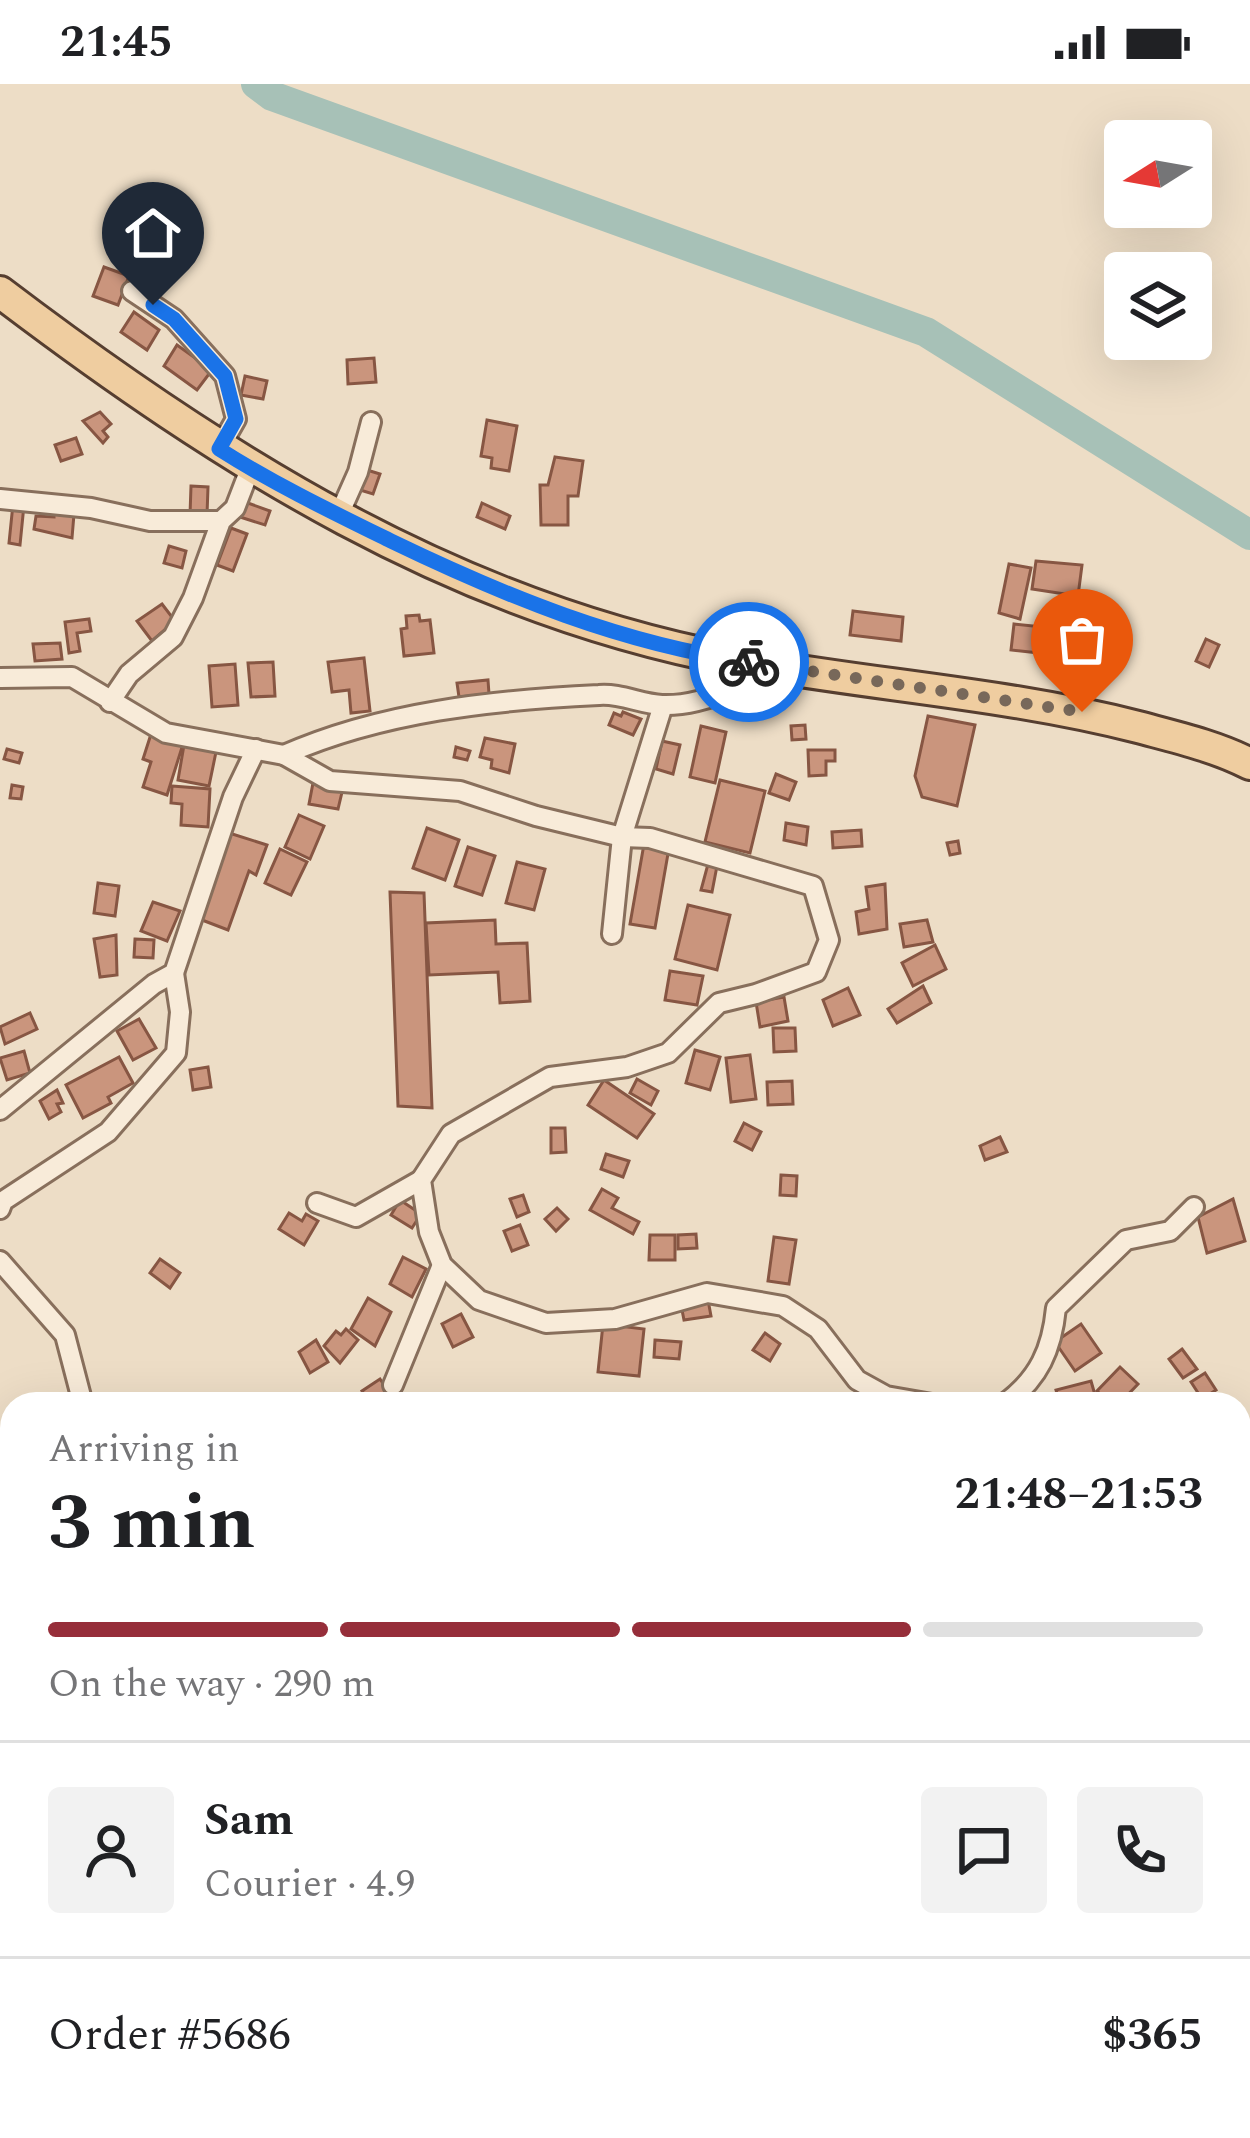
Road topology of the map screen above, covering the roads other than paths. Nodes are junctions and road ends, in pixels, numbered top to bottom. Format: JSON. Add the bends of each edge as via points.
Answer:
{"nodes":[{"id":1,"x":132,"y":291,"type":"dead end"},
{"id":2,"x":0,"y":292,"type":"edge"},
{"id":3,"x":370,"y":422,"type":"dead end"},
{"id":4,"x":219,"y":449,"type":"junction"},
{"id":5,"x":250,"y":469,"type":"junction"},
{"id":6,"x":0,"y":499,"type":"edge"},
{"id":7,"x":338,"y":517,"type":"junction"},
{"id":8,"x":221,"y":521,"type":"junction"},
{"id":9,"x":734,"y":660,"type":"junction"},
{"id":10,"x":0,"y":679,"type":"edge"},
{"id":11,"x":110,"y":702,"type":"junction"},
{"id":12,"x":664,"y":705,"type":"junction"},
{"id":13,"x":256,"y":749,"type":"junction"},
{"id":14,"x":284,"y":755,"type":"junction"},
{"id":15,"x":1250,"y":764,"type":"edge"},
{"id":16,"x":622,"y":836,"type":"junction"},
{"id":17,"x":612,"y":934,"type":"dead end"},
{"id":18,"x":174,"y":973,"type":"junction"},
{"id":19,"x":0,"y":1110,"type":"edge"},
{"id":20,"x":422,"y":1180,"type":"junction"},
{"id":21,"x":317,"y":1203,"type":"dead end"},
{"id":22,"x":1194,"y":1207,"type":"dead end"},
{"id":23,"x":0,"y":1209,"type":"edge"},
{"id":24,"x":0,"y":1261,"type":"edge"},
{"id":25,"x":442,"y":1265,"type":"junction"},
{"id":26,"x":394,"y":1385,"type":"dead end"},
{"id":27,"x":80,"y":1392,"type":"edge"},
{"id":28,"x":879,"y":1392,"type":"edge"},
{"id":29,"x":1021,"y":1392,"type":"edge"}],
"edges":[{"from":1,"to":4,"type":"street","via":[[174,319],[225,376],[236,419]]},
{"from":2,"to":4,"type":"main road"},
{"from":3,"to":7,"type":"street"},
{"from":4,"to":5,"type":"main road"},
{"from":5,"to":7,"type":"main road"},
{"from":5,"to":8,"type":"street"},
{"from":6,"to":8,"type":"street","via":[[150,521]]},
{"from":7,"to":9,"type":"main road","via":[[548,611]]},
{"from":8,"to":11,"type":"street","via":[[173,637]]},
{"from":9,"to":12,"type":"street","via":[[733,689]]},
{"from":9,"to":15,"type":"main road","via":[[1082,712]]},
{"from":10,"to":11,"type":"street","via":[[72,676]]},
{"from":11,"to":13,"type":"street","via":[[166,733]]},
{"from":12,"to":14,"type":"street","via":[[606,694],[447,710],[319,739]]},
{"from":12,"to":16,"type":"street"},
{"from":13,"to":14,"type":"street"},
{"from":13,"to":18,"type":"street","via":[[232,797]]},
{"from":14,"to":16,"type":"street","via":[[330,781],[460,791]]},
{"from":16,"to":17,"type":"street"},
{"from":16,"to":20,"type":"street","via":[[813,886],[829,940],[815,972],[719,1003],[668,1053],[550,1077],[451,1134]]},
{"from":18,"to":19,"type":"street"},
{"from":18,"to":23,"type":"street","via":[[176,1053],[108,1132]]},
{"from":20,"to":21,"type":"street","via":[[356,1216]]},
{"from":20,"to":25,"type":"street"},
{"from":22,"to":29,"type":"street","via":[[1169,1231],[1126,1240],[1056,1308],[1053,1346]]},
{"from":24,"to":27,"type":"street","via":[[64,1335]]},
{"from":25,"to":26,"type":"street"},
{"from":25,"to":28,"type":"street","via":[[479,1300],[546,1323],[616,1319],[706,1293],[783,1306],[818,1329],[857,1380]]}]}
